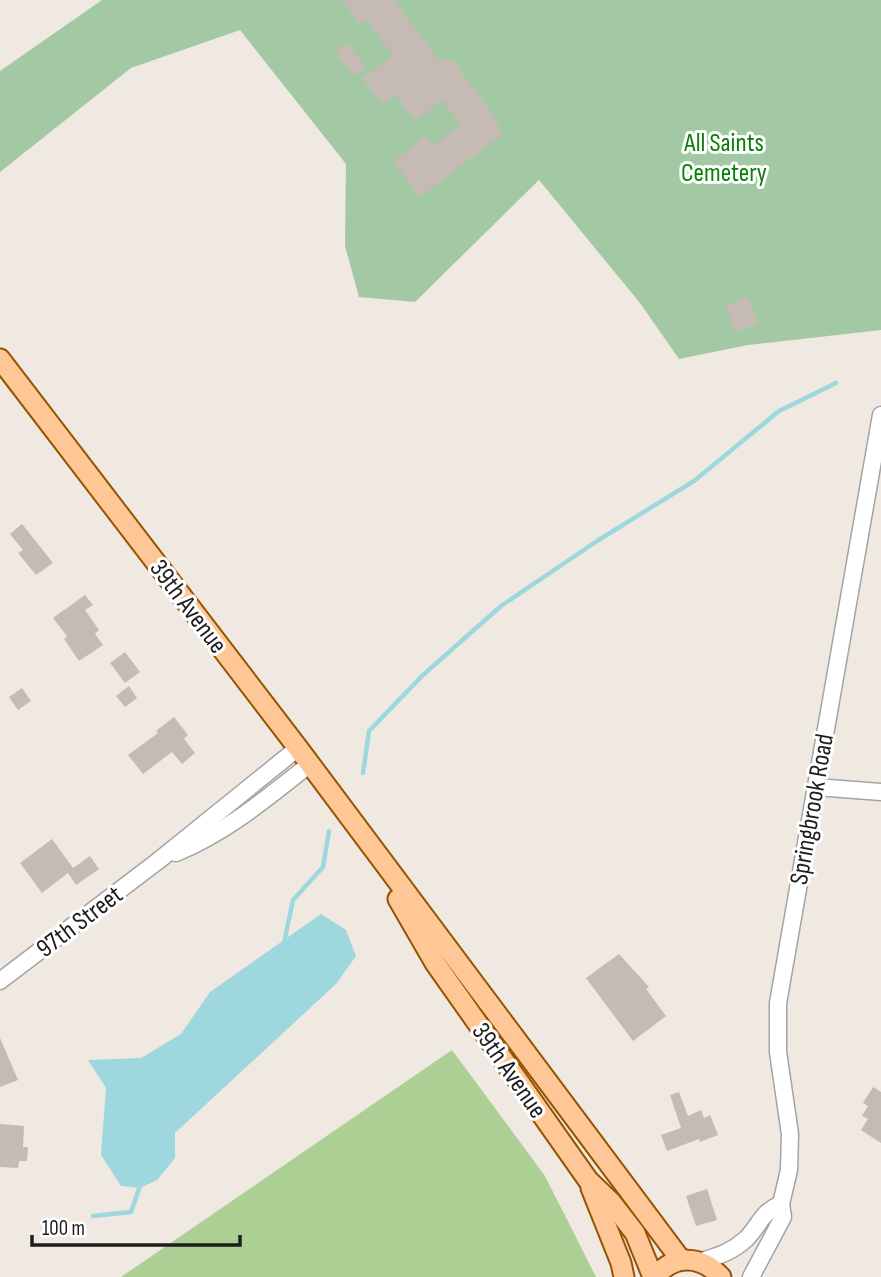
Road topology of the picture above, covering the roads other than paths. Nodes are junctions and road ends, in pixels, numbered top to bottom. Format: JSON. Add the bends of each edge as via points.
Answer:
{"nodes":[{"id":1,"x":0,"y":359,"type":"edge"},
{"id":2,"x":881,"y":415,"type":"edge"},
{"id":3,"x":298,"y":748,"type":"junction"},
{"id":4,"x":310,"y":764,"type":"junction"},
{"id":5,"x":817,"y":787,"type":"junction"},
{"id":6,"x":881,"y":792,"type":"edge"},
{"id":7,"x":377,"y":854,"type":"junction"},
{"id":8,"x":158,"y":860,"type":"junction"},
{"id":9,"x":0,"y":981,"type":"edge"},
{"id":10,"x":588,"y":1180,"type":"junction"},
{"id":11,"x":781,"y":1204,"type":"junction"},
{"id":12,"x":681,"y":1260,"type":"junction"},
{"id":13,"x":702,"y":1261,"type":"junction"},
{"id":14,"x":624,"y":1277,"type":"edge"},
{"id":15,"x":654,"y":1277,"type":"edge"},
{"id":16,"x":721,"y":1277,"type":"edge"},
{"id":17,"x":751,"y":1277,"type":"edge"}],
"edges":[{"from":1,"to":3,"type":"main road","name":"39th Avenue"},
{"from":2,"to":5,"type":"street","name":"Springbrook Road"},
{"from":3,"to":4,"type":"main road","name":"39th Avenue"},
{"from":3,"to":8,"type":"street","name":"97th Street"},
{"from":4,"to":7,"type":"main road","name":"39th Avenue"},
{"from":4,"to":8,"type":"street","name":"97th Street","via":[[233,824],[204,842]]},
{"from":5,"to":6,"type":"street"},
{"from":5,"to":11,"type":"street","name":"Springbrook Road","via":[[778,1003],[778,1052],[790,1133],[789,1170]]},
{"from":7,"to":10,"type":"main road","name":"39th Avenue","via":[[435,963]]},
{"from":7,"to":12,"type":"main road","name":"39th Avenue"},
{"from":8,"to":9,"type":"street","name":"97th Street"},
{"from":10,"to":14,"type":"main road"},
{"from":10,"to":15,"type":"main road","name":"39th Avenue","via":[[635,1233]]},
{"from":11,"to":13,"type":"street","via":[[768,1210],[748,1237],[728,1253]]},
{"from":11,"to":17,"type":"street","name":"Springbrook Road","via":[[783,1217]]},
{"from":12,"to":13,"type":"main road"},
{"from":12,"to":15,"type":"main road"},
{"from":13,"to":16,"type":"main road"}]}
